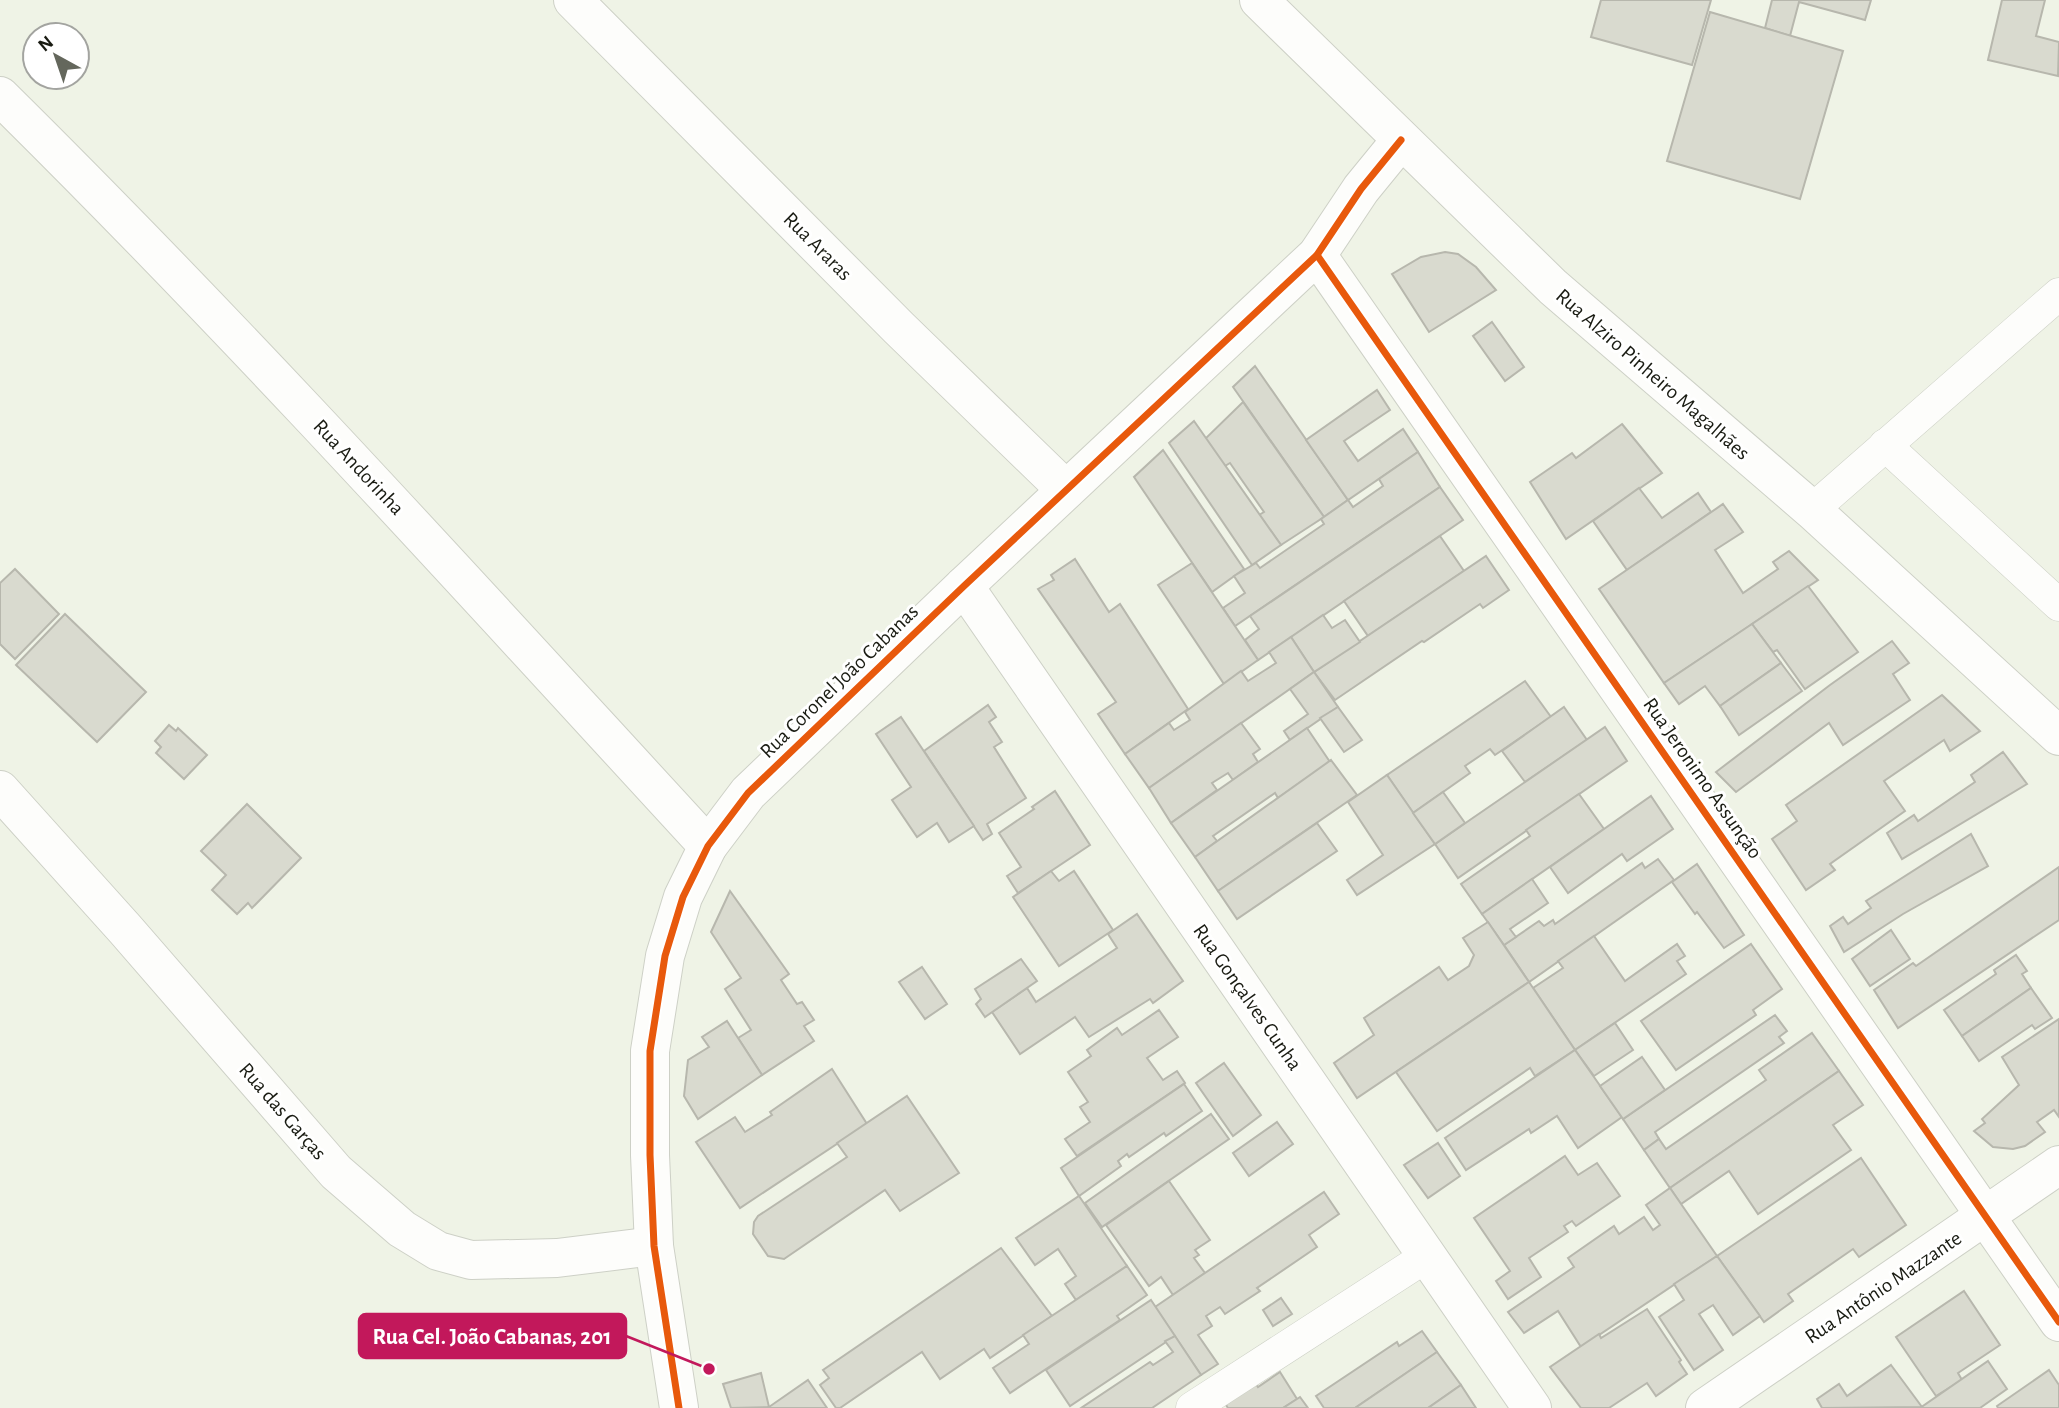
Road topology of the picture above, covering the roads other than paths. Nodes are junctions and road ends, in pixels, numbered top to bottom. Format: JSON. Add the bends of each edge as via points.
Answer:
{"nodes":[{"id":1,"x":573,"y":0,"type":"edge"},
{"id":2,"x":1259,"y":0,"type":"edge"},
{"id":3,"x":0,"y":96,"type":"edge"},
{"id":4,"x":1401,"y":139,"type":"junction"},
{"id":5,"x":1317,"y":255,"type":"junction"},
{"id":6,"x":2059,"y":294,"type":"edge"},
{"id":7,"x":1885,"y":445,"type":"junction"},
{"id":8,"x":1066,"y":490,"type":"junction"},
{"id":9,"x":1812,"y":510,"type":"junction"},
{"id":10,"x":964,"y":586,"type":"junction"},
{"id":11,"x":2059,"y":605,"type":"edge"},
{"id":12,"x":2059,"y":736,"type":"edge"},
{"id":13,"x":0,"y":789,"type":"edge"},
{"id":14,"x":708,"y":846,"type":"junction"},
{"id":15,"x":2059,"y":1165,"type":"edge"},
{"id":16,"x":1987,"y":1216,"type":"junction"},
{"id":17,"x":654,"y":1246,"type":"junction"},
{"id":18,"x":1427,"y":1256,"type":"junction"},
{"id":19,"x":2059,"y":1322,"type":"edge"},
{"id":20,"x":679,"y":1408,"type":"edge"},
{"id":21,"x":1192,"y":1408,"type":"edge"},
{"id":22,"x":1532,"y":1408,"type":"edge"},
{"id":23,"x":1705,"y":1408,"type":"edge"}],
"edges":[{"from":1,"to":8,"type":"street","name":"Rua Araras"},
{"from":2,"to":4,"type":"street","name":"Rua Alziro Pinheiro Magalhães"},
{"from":3,"to":14,"type":"street","name":"Rua Andorinha","via":[[240,340]]},
{"from":4,"to":5,"type":"street","name":"Rua Coronel João Cabanas"},
{"from":4,"to":9,"type":"street","name":"Rua Alziro Pinheiro Magalhães","via":[[1553,287]]},
{"from":5,"to":8,"type":"street","name":"Rua Coronel João Cabanas"},
{"from":5,"to":16,"type":"street","name":"Rua Jeronimo Assunção"},
{"from":6,"to":7,"type":"lane"},
{"from":7,"to":9,"type":"lane"},
{"from":7,"to":11,"type":"lane"},
{"from":8,"to":10,"type":"street","name":"Rua Coronel João Cabanas"},
{"from":9,"to":12,"type":"street","name":"Rua Alziro Pinheiro Magalhães"},
{"from":10,"to":14,"type":"street","name":"Rua Coronel João Cabanas","via":[[748,793]]},
{"from":10,"to":18,"type":"street","name":"Rua Gonçalves Cunha"},
{"from":13,"to":17,"type":"street","name":"Rua das Garças","via":[[336,1172],[402,1229],[438,1251],[471,1260],[557,1258]]},
{"from":14,"to":17,"type":"street","name":"Rua Coronel João Cabanas","via":[[683,897],[665,956],[650,1051]]},
{"from":15,"to":16,"type":"street","name":"Rua Antônio Mazzante"},
{"from":16,"to":19,"type":"street","name":"Rua Jeronimo Assunção"},
{"from":16,"to":23,"type":"street","name":"Rua Antônio Mazzante"},
{"from":17,"to":20,"type":"street","name":"Rua Coronel João Cabanas"},
{"from":18,"to":21,"type":"lane"},
{"from":18,"to":22,"type":"street","name":"Rua Gonçalves Cunha"}]}
